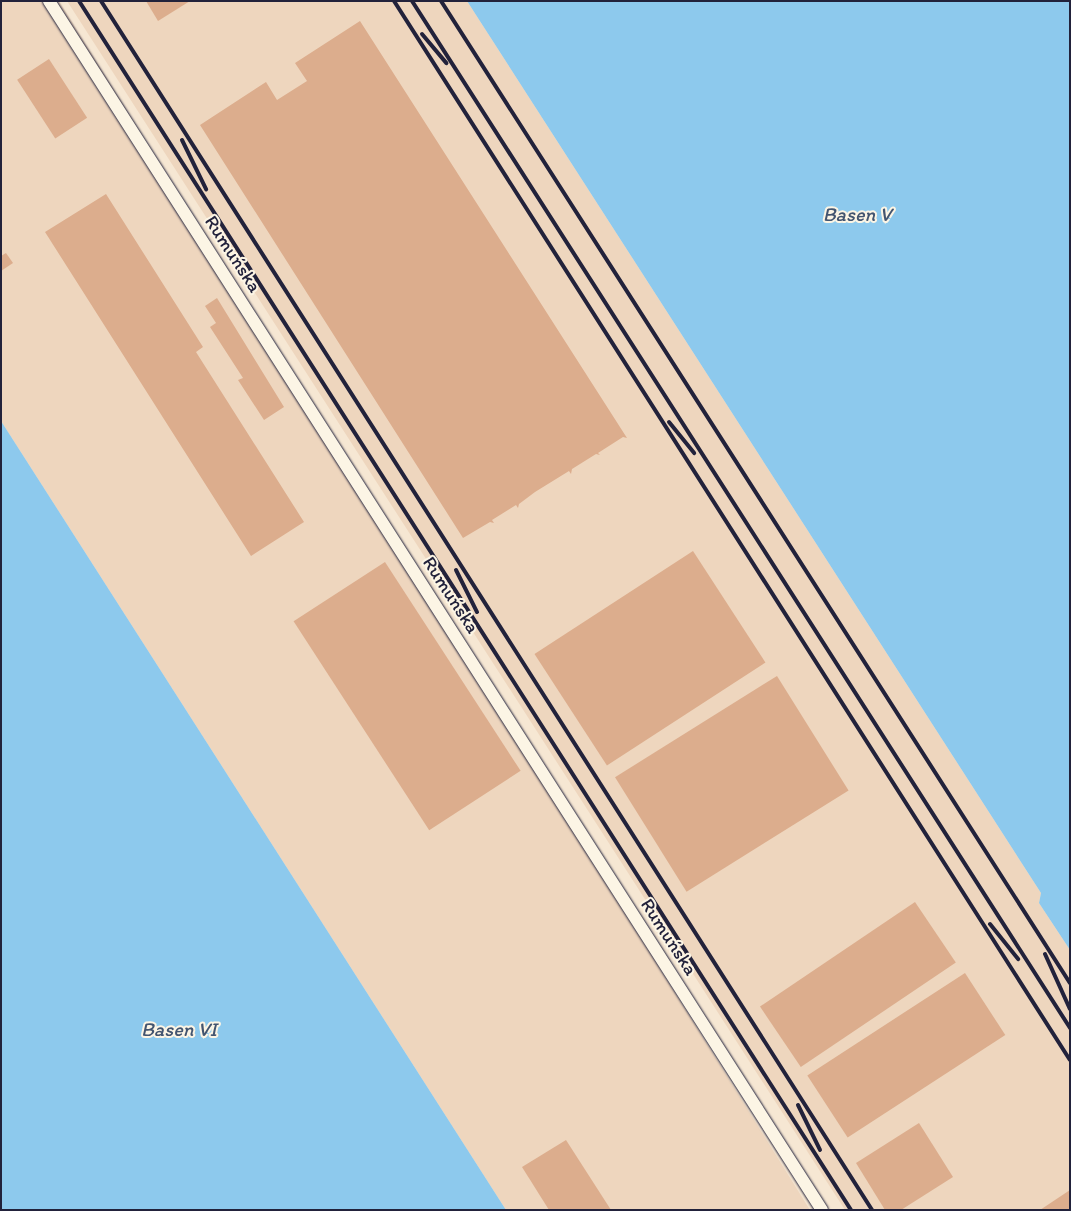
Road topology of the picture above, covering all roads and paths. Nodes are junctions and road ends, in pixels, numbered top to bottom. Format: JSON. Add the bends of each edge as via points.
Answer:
{"nodes":[{"id":1,"x":49,"y":1,"type":"edge"},
{"id":2,"x":822,"y":1210,"type":"edge"}],
"edges":[{"from":1,"to":2,"type":"lane","name":"Rumuńska"}]}
